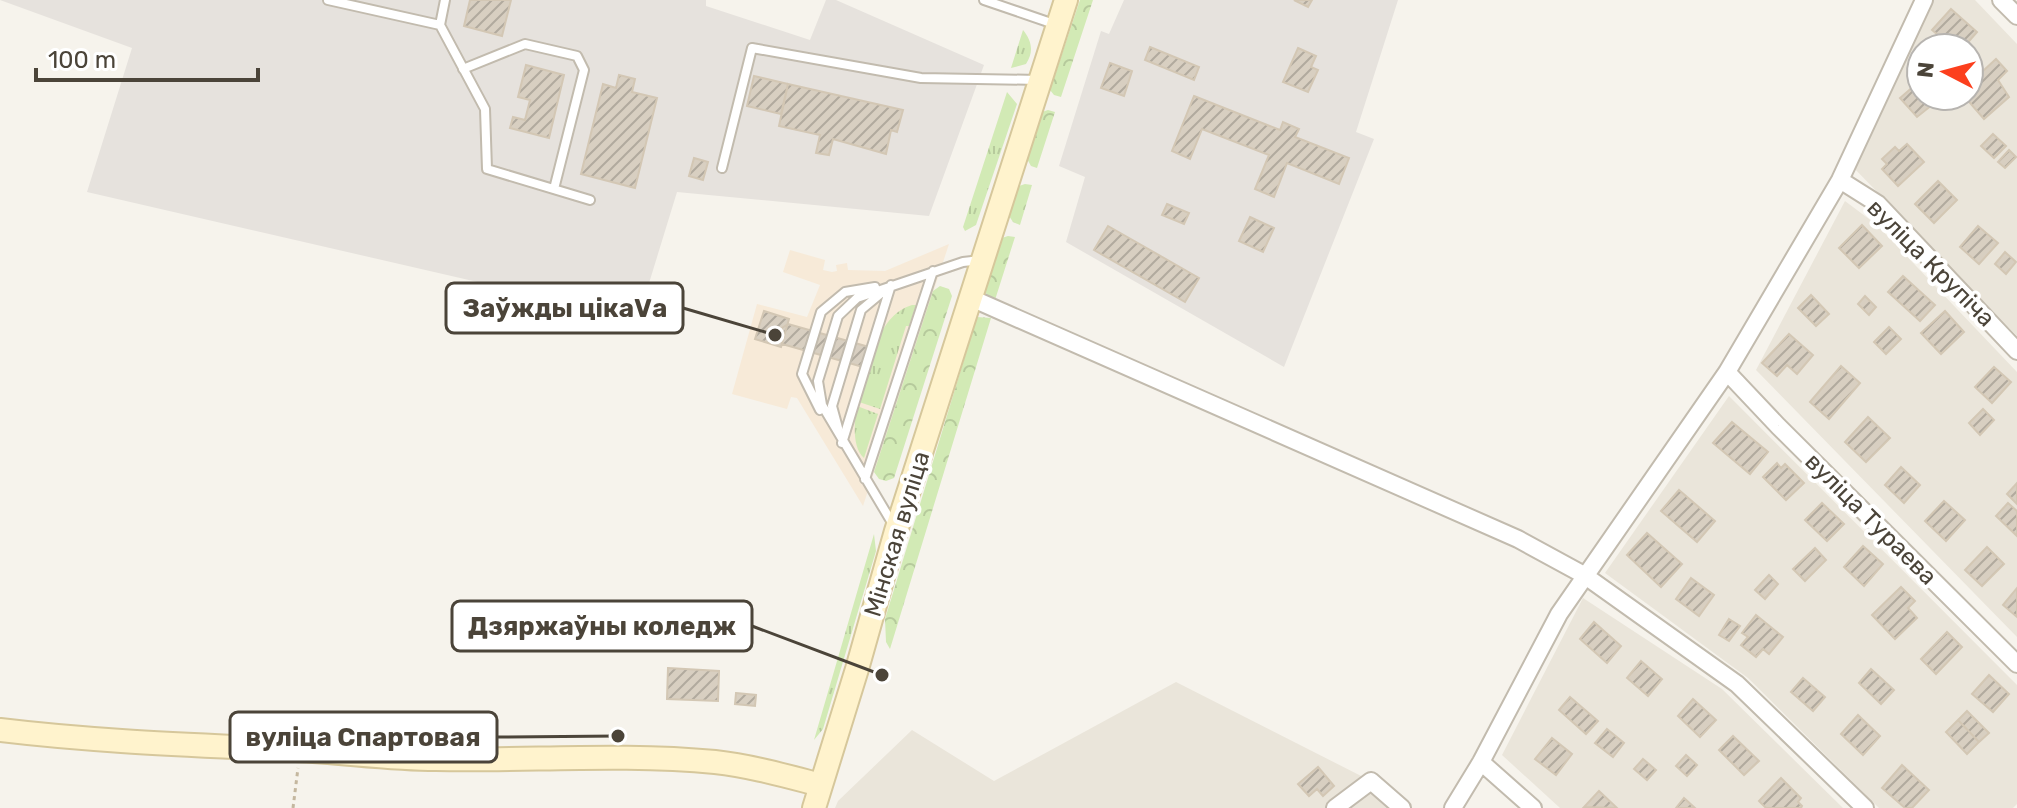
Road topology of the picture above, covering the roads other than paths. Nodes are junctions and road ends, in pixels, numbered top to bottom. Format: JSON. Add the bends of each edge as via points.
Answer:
{"nodes":[{"id":1,"x":328,"y":0,"type":"edge"},
{"id":2,"x":445,"y":0,"type":"edge"},
{"id":3,"x":984,"y":0,"type":"edge"},
{"id":4,"x":1066,"y":0,"type":"edge"},
{"id":5,"x":1924,"y":0,"type":"edge"},
{"id":6,"x":2001,"y":0,"type":"edge"},
{"id":7,"x":2017,"y":16,"type":"edge"},
{"id":8,"x":440,"y":25,"type":"junction"},
{"id":9,"x":1058,"y":25,"type":"junction"},
{"id":10,"x":463,"y":69,"type":"junction"},
{"id":11,"x":1039,"y":80,"type":"junction"},
{"id":12,"x":722,"y":168,"type":"dead end"},
{"id":13,"x":1840,"y":180,"type":"junction"},
{"id":14,"x":554,"y":189,"type":"junction"},
{"id":15,"x":590,"y":200,"type":"dead end"},
{"id":16,"x":982,"y":260,"type":"junction"},
{"id":17,"x":933,"y":271,"type":"junction"},
{"id":18,"x":892,"y":285,"type":"junction"},
{"id":19,"x":971,"y":298,"type":"junction"},
{"id":20,"x":2017,"y":351,"type":"edge"},
{"id":21,"x":1727,"y":372,"type":"junction"},
{"id":22,"x":842,"y":443,"type":"junction"},
{"id":23,"x":865,"y":479,"type":"junction"},
{"id":24,"x":896,"y":531,"type":"junction"},
{"id":25,"x":1584,"y":575,"type":"junction"},
{"id":26,"x":2017,"y":664,"type":"edge"},
{"id":27,"x":0,"y":730,"type":"edge"},
{"id":28,"x":1481,"y":762,"type":"junction"},
{"id":29,"x":820,"y":800,"type":"edge"},
{"id":30,"x":1335,"y":808,"type":"edge"},
{"id":31,"x":1402,"y":808,"type":"edge"},
{"id":32,"x":1453,"y":808,"type":"edge"},
{"id":33,"x":1533,"y":808,"type":"edge"},
{"id":34,"x":1865,"y":808,"type":"edge"}],
"edges":[{"from":1,"to":8,"type":"lane"},
{"from":2,"to":8,"type":"lane"},
{"from":3,"to":9,"type":"lane"},
{"from":4,"to":9,"type":"street","name":"Мінская вуліца"},
{"from":5,"to":13,"type":"street"},
{"from":6,"to":7,"type":"street"},
{"from":8,"to":10,"type":"lane"},
{"from":9,"to":11,"type":"street","name":"Мінская вуліца"},
{"from":10,"to":14,"type":"lane","via":[[485,109],[487,169]]},
{"from":10,"to":14,"type":"lane","via":[[525,44],[577,56],[584,70]]},
{"from":11,"to":12,"type":"lane","via":[[921,78],[752,48]]},
{"from":11,"to":16,"type":"street","name":"Мінская вуліца"},
{"from":13,"to":20,"type":"street","name":"вуліца Крупіча","via":[[1878,204]]},
{"from":13,"to":21,"type":"street"},
{"from":14,"to":15,"type":"lane"},
{"from":16,"to":17,"type":"lane"},
{"from":16,"to":19,"type":"street","name":"Мінская вуліца"},
{"from":17,"to":18,"type":"lane"},
{"from":17,"to":23,"type":"lane"},
{"from":18,"to":22,"type":"lane"},
{"from":18,"to":22,"type":"lane","via":[[861,310],[832,406]]},
{"from":18,"to":22,"type":"lane","via":[[857,298],[838,316],[818,381],[822,405]]},
{"from":18,"to":22,"type":"lane","via":[[845,292],[821,312],[802,374]]},
{"from":19,"to":24,"type":"street","name":"Мінская вуліца"},
{"from":19,"to":25,"type":"street","via":[[1518,539]]},
{"from":21,"to":25,"type":"street"},
{"from":21,"to":26,"type":"street","name":"вуліца Тураева"},
{"from":22,"to":23,"type":"lane"},
{"from":23,"to":24,"type":"lane"},
{"from":24,"to":29,"type":"street","name":"Мінская вуліца"},
{"from":25,"to":28,"type":"street"},
{"from":25,"to":34,"type":"street","via":[[1737,684]]},
{"from":27,"to":29,"type":"street","via":[[146,744],[432,759],[714,762],[761,769]]},
{"from":28,"to":32,"type":"street"},
{"from":28,"to":33,"type":"street"},
{"from":30,"to":31,"type":"street","via":[[1371,781]]}]}
